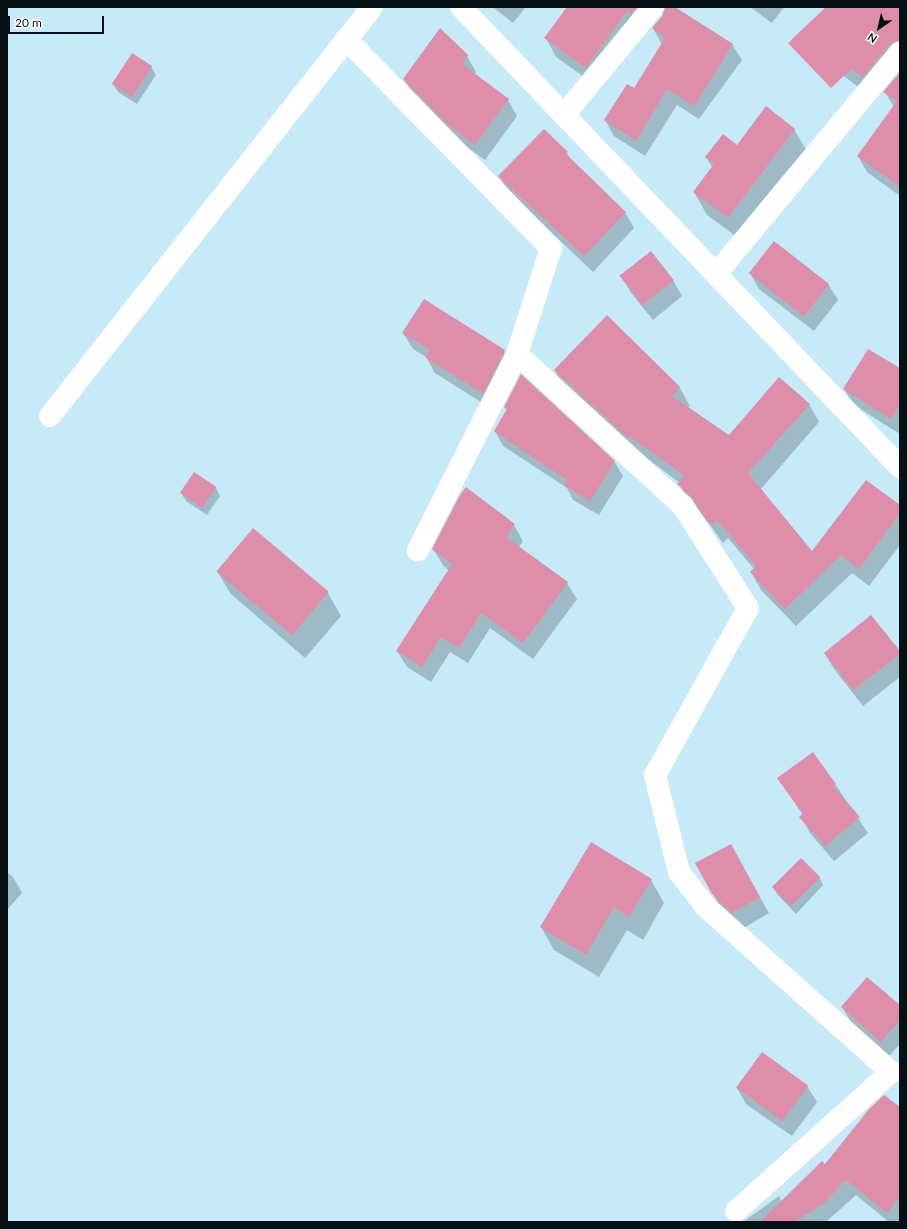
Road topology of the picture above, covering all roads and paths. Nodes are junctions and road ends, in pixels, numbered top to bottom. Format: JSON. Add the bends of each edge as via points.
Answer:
{"nodes":[{"id":1,"x":372,"y":7,"type":"edge"},
{"id":2,"x":461,"y":7,"type":"edge"},
{"id":3,"x":653,"y":7,"type":"edge"},
{"id":4,"x":346,"y":39,"type":"junction"},
{"id":5,"x":900,"y":52,"type":"edge"},
{"id":6,"x":564,"y":115,"type":"junction"},
{"id":7,"x":716,"y":274,"type":"junction"},
{"id":8,"x":517,"y":354,"type":"junction"},
{"id":9,"x":50,"y":416,"type":"dead end"},
{"id":10,"x":898,"y":459,"type":"edge"},
{"id":11,"x":418,"y":550,"type":"dead end"},
{"id":12,"x":897,"y":1072,"type":"edge"},
{"id":13,"x":736,"y":1211,"type":"dead end"}],
"edges":[{"from":1,"to":4,"type":"street"},
{"from":2,"to":6,"type":"street"},
{"from":3,"to":6,"type":"street"},
{"from":4,"to":8,"type":"street","via":[[551,248]]},
{"from":4,"to":9,"type":"street"},
{"from":5,"to":7,"type":"street"},
{"from":6,"to":7,"type":"street"},
{"from":7,"to":10,"type":"street"},
{"from":8,"to":11,"type":"street"},
{"from":8,"to":12,"type":"street","via":[[682,506],[748,608],[655,775],[679,872],[706,907]]},
{"from":12,"to":13,"type":"street"}]}
